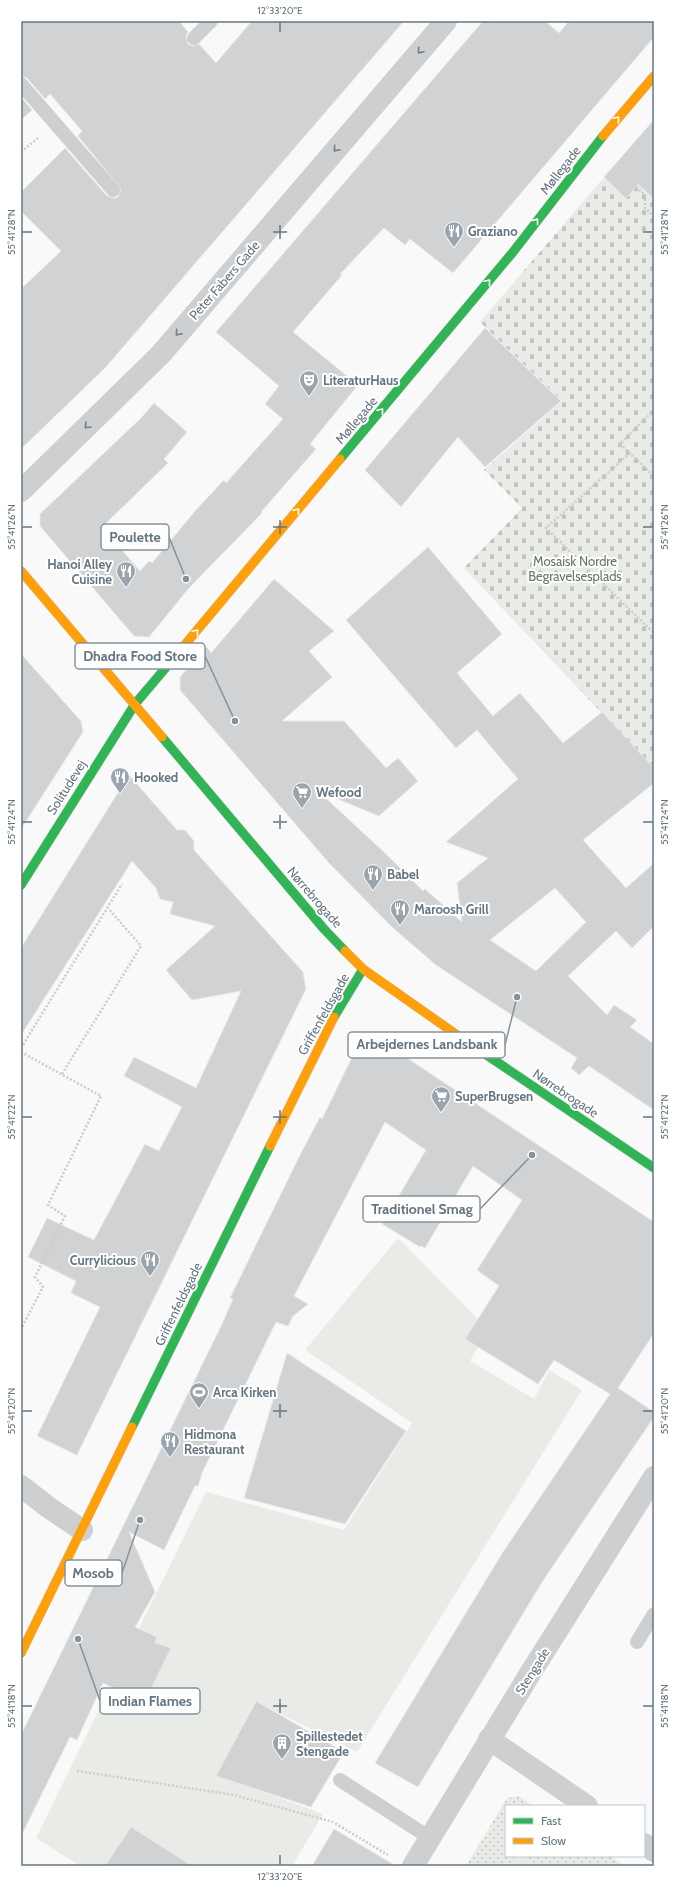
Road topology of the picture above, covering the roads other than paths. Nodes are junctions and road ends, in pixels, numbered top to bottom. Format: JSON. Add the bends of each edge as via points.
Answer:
{"nodes":[{"id":1,"x":211,"y":21,"type":"edge"},
{"id":2,"x":446,"y":21,"type":"edge"},
{"id":3,"x":194,"y":38,"type":"dead end"},
{"id":4,"x":654,"y":76,"type":"edge"},
{"id":5,"x":21,"y":84,"type":"edge"},
{"id":6,"x":113,"y":190,"type":"dead end"},
{"id":7,"x":21,"y":491,"type":"edge"},
{"id":8,"x":21,"y":571,"type":"edge"},
{"id":9,"x":135,"y":704,"type":"junction"},
{"id":10,"x":21,"y":885,"type":"edge"},
{"id":11,"x":363,"y":969,"type":"junction"},
{"id":12,"x":654,"y":1168,"type":"edge"},
{"id":13,"x":654,"y":1477,"type":"edge"},
{"id":14,"x":21,"y":1486,"type":"edge"},
{"id":15,"x":82,"y":1530,"type":"junction"},
{"id":16,"x":654,"y":1614,"type":"edge"},
{"id":17,"x":637,"y":1642,"type":"dead end"},
{"id":18,"x":21,"y":1653,"type":"edge"},
{"id":19,"x":489,"y":1739,"type":"junction"},
{"id":20,"x":340,"y":1780,"type":"dead end"},
{"id":21,"x":586,"y":1805,"type":"edge"},
{"id":22,"x":430,"y":1838,"type":"junction"},
{"id":23,"x":645,"y":1845,"type":"edge"},
{"id":24,"x":654,"y":1851,"type":"edge"},
{"id":25,"x":413,"y":1866,"type":"edge"}],
"edges":[{"from":1,"to":3,"type":"lane"},
{"from":2,"to":7,"type":"street","name":"Peter Fabers Gade","one_way":true,"via":[[161,354]]},
{"from":9,"to":4,"type":"street","name":"Møllegade","one_way":true,"via":[[503,264],[594,146]]},
{"from":5,"to":6,"type":"lane"},
{"from":8,"to":9,"type":"street","name":"Nørrebrogade"},
{"from":9,"to":10,"type":"street","name":"Solitudevej"},
{"from":9,"to":11,"type":"street","name":"Nørrebrogade","via":[[318,923]]},
{"from":11,"to":12,"type":"street","name":"Nørrebrogade"},
{"from":11,"to":15,"type":"street","name":"Griffenfeldsgade","via":[[341,1003]]},
{"from":13,"to":19,"type":"street","name":"Stengade"},
{"from":14,"to":15,"type":"street"},
{"from":15,"to":18,"type":"street","name":"Griffenfeldsgade"},
{"from":16,"to":17,"type":"lane"},
{"from":19,"to":21,"type":"street"},
{"from":19,"to":22,"type":"street","name":"Stengade"},
{"from":20,"to":22,"type":"lane"},
{"from":22,"to":25,"type":"street","name":"Stengade"},
{"from":23,"to":24,"type":"street"}]}
